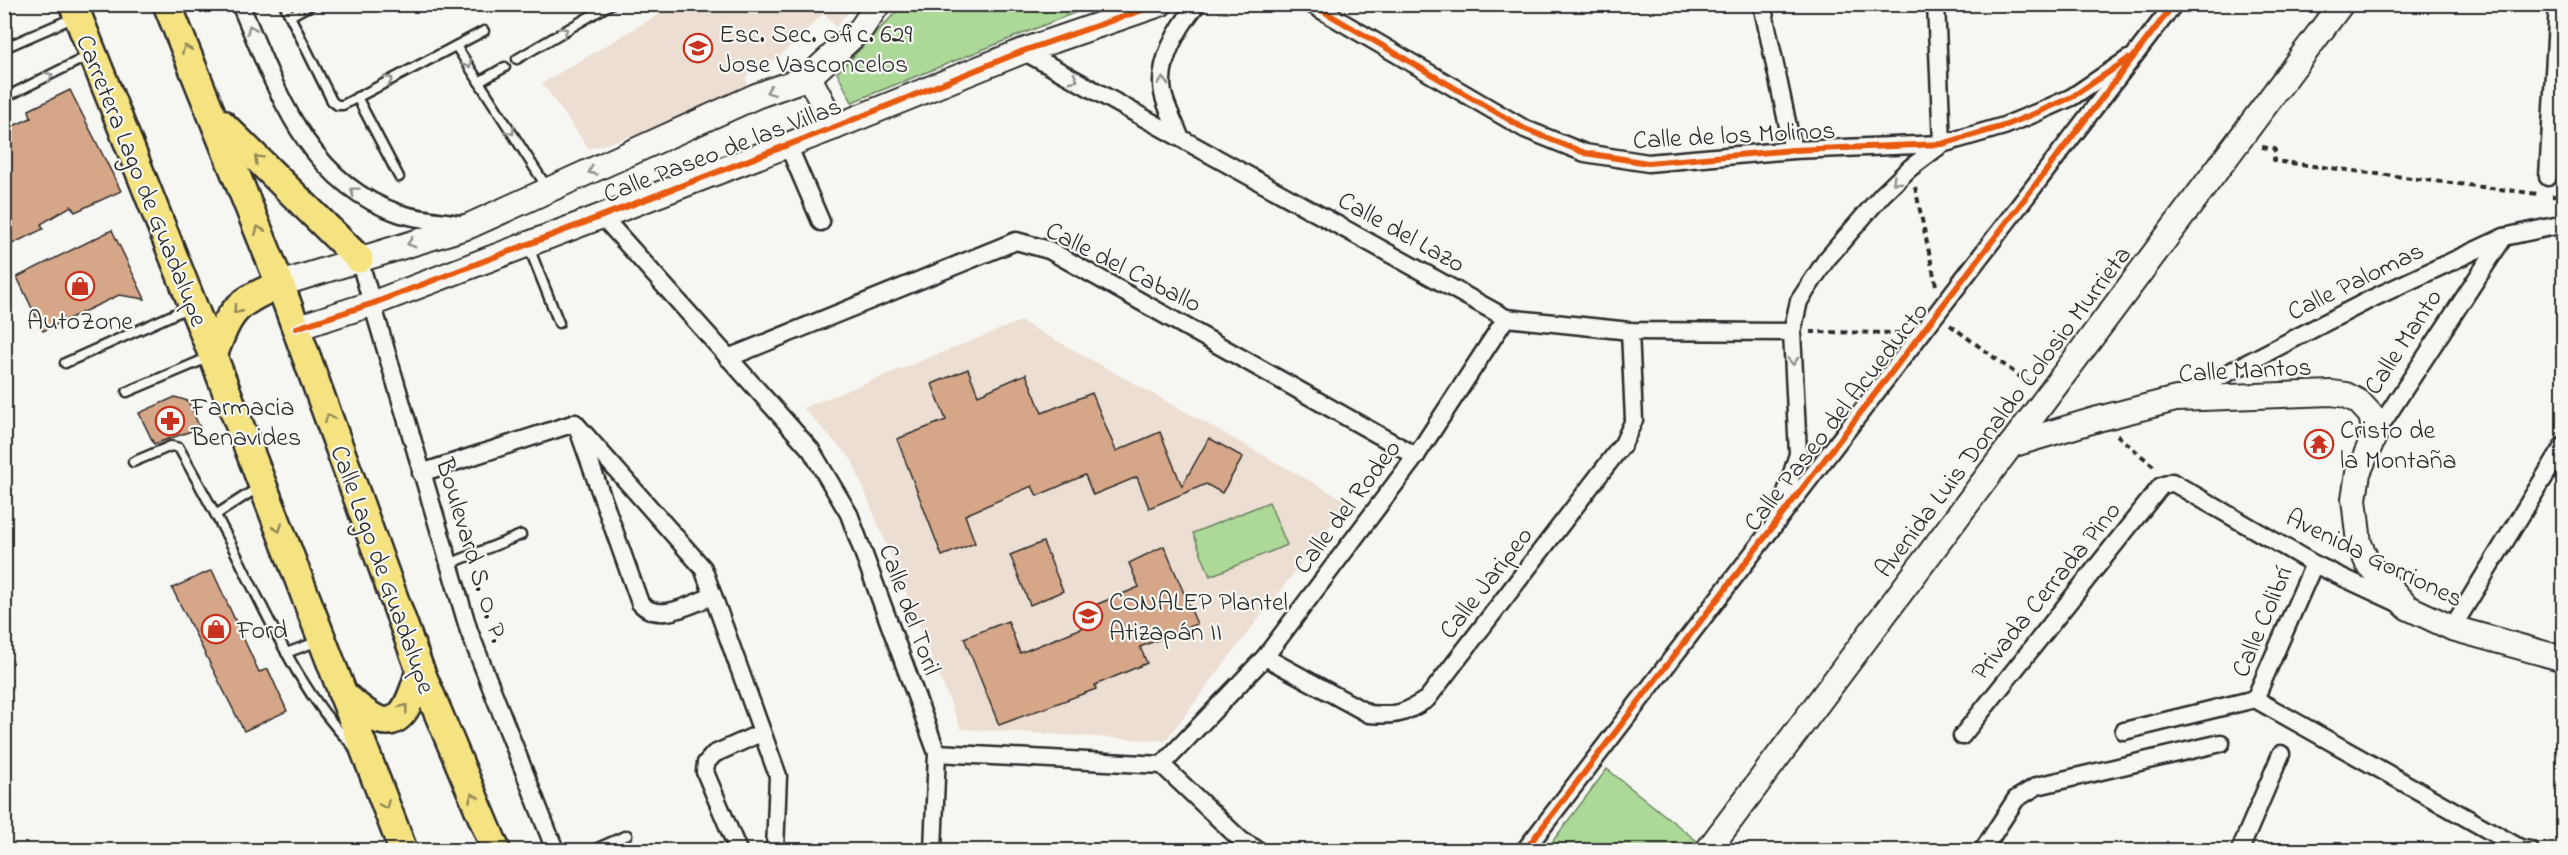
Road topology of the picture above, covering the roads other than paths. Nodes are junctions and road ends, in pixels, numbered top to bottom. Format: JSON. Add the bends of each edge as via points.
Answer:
{"nodes":[{"id":1,"x":167,"y":4,"type":"edge"},
{"id":2,"x":240,"y":4,"type":"edge"},
{"id":3,"x":284,"y":4,"type":"edge"},
{"id":4,"x":312,"y":4,"type":"edge"},
{"id":5,"x":611,"y":4,"type":"edge"},
{"id":6,"x":878,"y":4,"type":"edge"},
{"id":7,"x":1160,"y":4,"type":"edge"},
{"id":8,"x":1197,"y":4,"type":"edge"},
{"id":9,"x":1311,"y":4,"type":"edge"},
{"id":10,"x":1762,"y":4,"type":"edge"},
{"id":11,"x":1936,"y":4,"type":"edge"},
{"id":12,"x":2174,"y":4,"type":"edge"},
{"id":13,"x":2341,"y":4,"type":"edge"},
{"id":14,"x":2558,"y":4,"type":"edge"},
{"id":15,"x":76,"y":10,"type":"edge"},
{"id":16,"x":290,"y":16,"type":"junction"},
{"id":17,"x":484,"y":32,"type":"dead end"},
{"id":18,"x":456,"y":46,"type":"junction"},
{"id":19,"x":4,"y":48,"type":"edge"},
{"id":20,"x":1023,"y":51,"type":"junction"},
{"id":21,"x":2138,"y":52,"type":"junction"},
{"id":22,"x":93,"y":54,"type":"junction"},
{"id":23,"x":517,"y":58,"type":"dead end"},
{"id":24,"x":505,"y":67,"type":"dead end"},
{"id":25,"x":809,"y":77,"type":"junction"},
{"id":26,"x":479,"y":82,"type":"junction"},
{"id":27,"x":2088,"y":85,"type":"junction"},
{"id":28,"x":357,"y":97,"type":"junction"},
{"id":29,"x":4,"y":98,"type":"edge"},
{"id":30,"x":2100,"y":102,"type":"junction"},
{"id":31,"x":213,"y":115,"type":"junction"},
{"id":32,"x":835,"y":127,"type":"junction"},
{"id":33,"x":1180,"y":137,"type":"junction"},
{"id":34,"x":1942,"y":144,"type":"junction"},
{"id":35,"x":788,"y":145,"type":"junction"},
{"id":36,"x":1793,"y":150,"type":"junction"},
{"id":37,"x":399,"y":177,"type":"dead end"},
{"id":38,"x":2548,"y":177,"type":"dead end"},
{"id":39,"x":548,"y":190,"type":"junction"},
{"id":40,"x":602,"y":216,"type":"junction"},
{"id":41,"x":821,"y":222,"type":"dead end"},
{"id":42,"x":2564,"y":224,"type":"edge"},
{"id":43,"x":469,"y":226,"type":"junction"},
{"id":44,"x":2504,"y":237,"type":"junction"},
{"id":45,"x":528,"y":245,"type":"junction"},
{"id":46,"x":359,"y":259,"type":"junction"},
{"id":47,"x":484,"y":261,"type":"junction"},
{"id":48,"x":280,"y":284,"type":"junction"},
{"id":49,"x":374,"y":303,"type":"junction"},
{"id":50,"x":193,"y":306,"type":"junction"},
{"id":51,"x":1506,"y":318,"type":"junction"},
{"id":52,"x":559,"y":323,"type":"dead end"},
{"id":53,"x":296,"y":328,"type":"junction"},
{"id":54,"x":1630,"y":331,"type":"junction"},
{"id":55,"x":1792,"y":332,"type":"junction"},
{"id":56,"x":213,"y":356,"type":"junction"},
{"id":57,"x":728,"y":358,"type":"junction"},
{"id":58,"x":65,"y":363,"type":"dead end"},
{"id":59,"x":127,"y":392,"type":"dead end"},
{"id":60,"x":2176,"y":399,"type":"junction"},
{"id":61,"x":575,"y":423,"type":"junction"},
{"id":62,"x":2375,"y":434,"type":"junction"},
{"id":63,"x":2012,"y":445,"type":"junction"},
{"id":64,"x":2564,"y":446,"type":"edge"},
{"id":65,"x":1416,"y":456,"type":"junction"},
{"id":66,"x":133,"y":462,"type":"dead end"},
{"id":67,"x":422,"y":473,"type":"junction"},
{"id":68,"x":2172,"y":482,"type":"joint"},
{"id":69,"x":262,"y":486,"type":"junction"},
{"id":70,"x":217,"y":514,"type":"junction"},
{"id":71,"x":1776,"y":525,"type":"junction"},
{"id":72,"x":521,"y":535,"type":"dead end"},
{"id":73,"x":448,"y":564,"type":"junction"},
{"id":74,"x":2314,"y":564,"type":"junction"},
{"id":75,"x":713,"y":596,"type":"junction"},
{"id":76,"x":2407,"y":607,"type":"junction"},
{"id":77,"x":2452,"y":628,"type":"junction"},
{"id":78,"x":321,"y":641,"type":"junction"},
{"id":79,"x":286,"y":653,"type":"junction"},
{"id":80,"x":1265,"y":657,"type":"junction"},
{"id":81,"x":2564,"y":659,"type":"edge"},
{"id":82,"x":420,"y":670,"type":"junction"},
{"id":83,"x":341,"y":692,"type":"junction"},
{"id":84,"x":2255,"y":699,"type":"junction"},
{"id":85,"x":2124,"y":731,"type":"dead end"},
{"id":86,"x":761,"y":733,"type":"junction"},
{"id":87,"x":1962,"y":736,"type":"dead end"},
{"id":88,"x":2221,"y":743,"type":"dead end"},
{"id":89,"x":937,"y":753,"type":"junction"},
{"id":90,"x":2280,"y":754,"type":"dead end"},
{"id":91,"x":368,"y":761,"type":"junction"},
{"id":92,"x":1162,"y":765,"type":"junction"},
{"id":93,"x":627,"y":835,"type":"dead end"},
{"id":94,"x":404,"y":850,"type":"edge"},
{"id":95,"x":496,"y":850,"type":"edge"},
{"id":96,"x":555,"y":850,"type":"edge"},
{"id":97,"x":593,"y":850,"type":"edge"},
{"id":98,"x":738,"y":850,"type":"edge"},
{"id":99,"x":775,"y":850,"type":"edge"},
{"id":100,"x":933,"y":850,"type":"edge"},
{"id":101,"x":1258,"y":850,"type":"edge"},
{"id":102,"x":1525,"y":850,"type":"edge"},
{"id":103,"x":1708,"y":850,"type":"edge"},
{"id":104,"x":1983,"y":850,"type":"edge"},
{"id":105,"x":2240,"y":850,"type":"edge"},
{"id":106,"x":2530,"y":850,"type":"edge"}],
"edges":[{"from":31,"to":1,"type":"main road","one_way":true},
{"from":43,"to":2,"type":"street","one_way":true,"via":[[399,213],[360,196],[330,172],[285,110]]},
{"from":3,"to":16,"type":"lane"},
{"from":4,"to":16,"type":"lane"},
{"from":23,"to":5,"type":"lane","one_way":true},
{"from":6,"to":25,"type":"street","name":"Calle Paseo de las Villas","via":[[861,29]]},
{"from":7,"to":20,"type":"street","name":"Calle Paseo de las Villas"},
{"from":33,"to":8,"type":"street","one_way":true,"via":[[1163,93],[1164,62],[1182,23]]},
{"from":9,"to":36,"type":"street","name":"Calle de los Molinos","via":[[1525,129],[1585,153],[1648,163]]},
{"from":10,"to":36,"type":"street"},
{"from":11,"to":34,"type":"street"},
{"from":12,"to":21,"type":"street","name":"Calle Paseo del Acueducto"},
{"from":13,"to":63,"type":"street","name":"Avenida Luis Donaldo Colosio Murrieta"},
{"from":14,"to":38,"type":"street"},
{"from":15,"to":19,"type":"lane"},
{"from":15,"to":22,"type":"main road","name":"Carretera Lago de Guadalupe"},
{"from":16,"to":28,"type":"lane","via":[[332,101],[343,105]]},
{"from":17,"to":18,"type":"lane"},
{"from":18,"to":26,"type":"lane","one_way":true},
{"from":28,"to":18,"type":"lane","one_way":true},
{"from":20,"to":32,"type":"street","name":"Calle Paseo de las Villas"},
{"from":20,"to":33,"type":"street","name":"Calle del Lazo","one_way":true},
{"from":21,"to":27,"type":"street","name":"Calle de los Molinos"},
{"from":21,"to":30,"type":"street","name":"Calle Paseo del Acueducto"},
{"from":29,"to":22,"type":"lane","one_way":true},
{"from":22,"to":50,"type":"main road","name":"Carretera Lago de Guadalupe"},
{"from":24,"to":26,"type":"lane"},
{"from":25,"to":32,"type":"street"},
{"from":25,"to":39,"type":"street","name":"Calle Paseo de las Villas","one_way":true,"via":[[756,96]]},
{"from":26,"to":39,"type":"lane","one_way":true},
{"from":27,"to":30,"type":"street","via":[[2100,90]]},
{"from":27,"to":34,"type":"street","name":"Calle de los Molinos","via":[[2072,97],[2004,126]]},
{"from":28,"to":37,"type":"lane"},
{"from":30,"to":71,"type":"street","name":"Calle Paseo del Acueducto"},
{"from":46,"to":31,"type":"main road","one_way":true},
{"from":48,"to":31,"type":"main road","one_way":true},
{"from":32,"to":35,"type":"street","name":"Calle Paseo de las Villas"},
{"from":33,"to":51,"type":"street","name":"Calle del Lazo"},
{"from":34,"to":36,"type":"street","name":"Calle de los Molinos"},
{"from":34,"to":55,"type":"street","name":"Calle de los Molinos","one_way":true,"via":[[1882,195],[1826,260],[1799,302]]},
{"from":35,"to":40,"type":"street","name":"Calle Paseo de las Villas"},
{"from":35,"to":41,"type":"street"},
{"from":39,"to":43,"type":"street","name":"Calle Paseo de las Villas"},
{"from":40,"to":45,"type":"street","name":"Calle Paseo de las Villas"},
{"from":40,"to":57,"type":"street","name":"Calle del Toril"},
{"from":42,"to":44,"type":"street","name":"Calle Palomas"},
{"from":43,"to":46,"type":"street","name":"Calle Paseo de las Villas","one_way":true},
{"from":43,"to":47,"type":"street"},
{"from":44,"to":60,"type":"street","name":"Calle Palomas","via":[[2371,298]]},
{"from":44,"to":62,"type":"street","name":"Calle Manto"},
{"from":45,"to":47,"type":"street","name":"Calle Paseo de las Villas"},
{"from":45,"to":52,"type":"lane"},
{"from":46,"to":48,"type":"street","name":"Calle Paseo de las Villas"},
{"from":46,"to":49,"type":"street","name":"Boulevard S. O. P."},
{"from":47,"to":49,"type":"street","name":"Calle Paseo de las Villas"},
{"from":48,"to":53,"type":"main road","name":"Calle Lago de Guadalupe"},
{"from":48,"to":56,"type":"main road","one_way":true,"via":[[247,299],[232,313]]},
{"from":49,"to":53,"type":"street","name":"Calle Paseo de las Villas"},
{"from":49,"to":67,"type":"street","name":"Boulevard S. O. P."},
{"from":50,"to":56,"type":"main road","name":"Carretera Lago de Guadalupe"},
{"from":50,"to":58,"type":"lane"},
{"from":51,"to":54,"type":"street","name":"Calle del Lazo"},
{"from":51,"to":65,"type":"street","name":"Calle del Rodeo"},
{"from":82,"to":53,"type":"main road","name":"Calle Lago de Guadalupe","one_way":true},
{"from":54,"to":55,"type":"street","name":"Calle del Lazo"},
{"from":54,"to":80,"type":"street","name":"Calle Jaripeo","via":[[1634,420],[1623,444],[1428,699],[1407,712],[1369,714]]},
{"from":55,"to":71,"type":"street","name":"Calle de los Molinos","one_way":true,"via":[[1798,454]]},
{"from":56,"to":59,"type":"lane"},
{"from":56,"to":69,"type":"main road"},
{"from":57,"to":65,"type":"street","name":"Calle del Caballo","via":[[1016,241],[1049,250]]},
{"from":57,"to":89,"type":"street","name":"Calle del Toril","via":[[811,450],[849,514]]},
{"from":60,"to":62,"type":"street","name":"Calle Mantos","via":[[2346,395],[2371,415]]},
{"from":60,"to":63,"type":"street","name":"Calle Mantos"},
{"from":61,"to":67,"type":"street"},
{"from":61,"to":75,"type":"street","via":[[703,568]]},
{"from":61,"to":75,"type":"street","via":[[640,603],[648,612],[663,614]]},
{"from":62,"to":76,"type":"street","name":"Calle Manto","via":[[2358,473],[2354,499],[2359,543],[2368,564]]},
{"from":63,"to":103,"type":"street","name":"Avenida Luis Donaldo Colosio Murrieta"},
{"from":64,"to":77,"type":"street"},
{"from":65,"to":80,"type":"street","name":"Calle del Rodeo"},
{"from":66,"to":70,"type":"lane","via":[[171,446],[179,448]]},
{"from":67,"to":73,"type":"street","name":"Boulevard S. O. P."},
{"from":68,"to":74,"type":"street","name":"Avenida Gorriones"},
{"from":68,"to":87,"type":"street","name":"Privada Cerrada Pino","via":[[2161,486]]},
{"from":69,"to":70,"type":"lane"},
{"from":69,"to":78,"type":"main road","one_way":true},
{"from":70,"to":79,"type":"lane"},
{"from":71,"to":102,"type":"street","name":"Calle Paseo del Acueducto"},
{"from":72,"to":73,"type":"lane"},
{"from":73,"to":96,"type":"street","name":"Boulevard S. O. P."},
{"from":74,"to":76,"type":"street","name":"Avenida Gorriones"},
{"from":74,"to":84,"type":"street","name":"Calle Colibrí"},
{"from":75,"to":86,"type":"street"},
{"from":76,"to":77,"type":"street","name":"Avenida Gorriones"},
{"from":77,"to":81,"type":"street","name":"Avenida Gorriones"},
{"from":78,"to":79,"type":"lane"},
{"from":78,"to":83,"type":"main road"},
{"from":79,"to":91,"type":"lane","via":[[329,722]]},
{"from":80,"to":92,"type":"street","name":"Calle del Rodeo"},
{"from":83,"to":82,"type":"main road","one_way":true,"via":[[378,721],[391,721],[403,712],[413,695]]},
{"from":95,"to":82,"type":"main road","name":"Calle Lago de Guadalupe","one_way":true},
{"from":83,"to":91,"type":"main road"},
{"from":84,"to":85,"type":"street"},
{"from":84,"to":106,"type":"street","via":[[2520,848]]},
{"from":86,"to":98,"type":"street","via":[[714,754],[706,763],[705,772]]},
{"from":86,"to":99,"type":"street","via":[[778,776]]},
{"from":88,"to":104,"type":"street","via":[[2037,786],[2016,799]]},
{"from":89,"to":92,"type":"street"},
{"from":89,"to":100,"type":"street"},
{"from":90,"to":105,"type":"street"},
{"from":91,"to":94,"type":"main road","one_way":true},
{"from":92,"to":101,"type":"street","via":[[1242,841]]},
{"from":93,"to":97,"type":"lane"}]}
